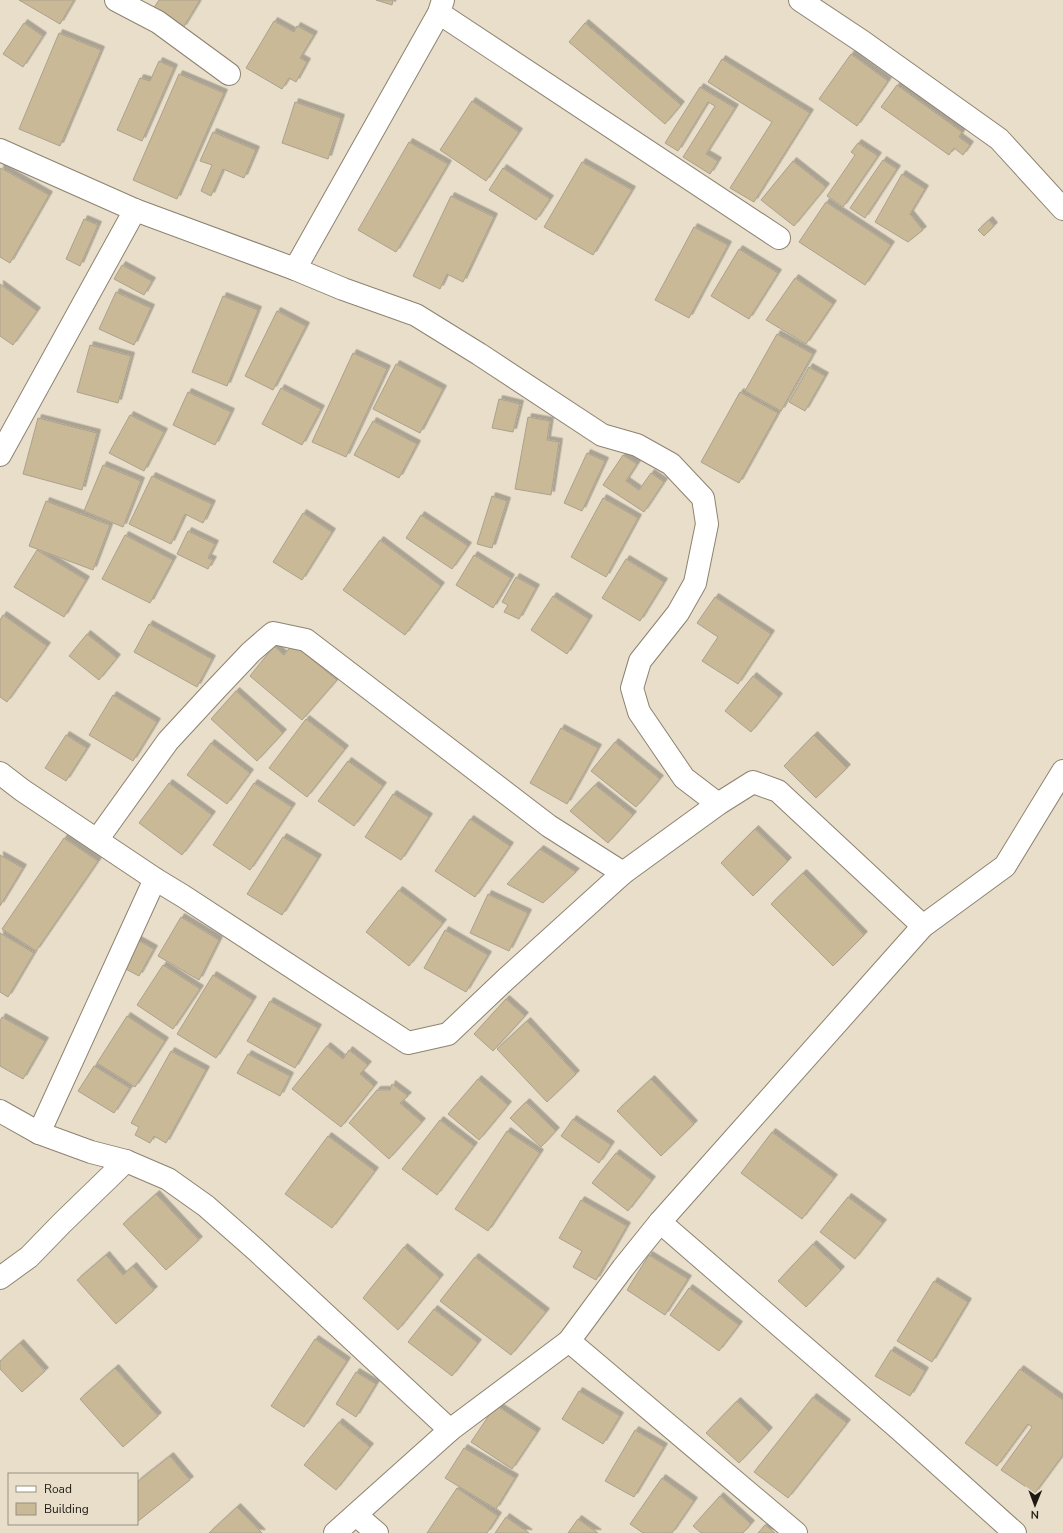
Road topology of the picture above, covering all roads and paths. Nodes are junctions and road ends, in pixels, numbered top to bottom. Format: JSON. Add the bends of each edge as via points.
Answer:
{"nodes":[{"id":1,"x":116,"y":0,"type":"edge"},
{"id":2,"x":800,"y":0,"type":"edge"},
{"id":3,"x":441,"y":7,"type":"edge"},
{"id":4,"x":228,"y":74,"type":"dead end"},
{"id":5,"x":0,"y":150,"type":"edge"},
{"id":6,"x":1063,"y":209,"type":"edge"},
{"id":7,"x":135,"y":210,"type":"junction"},
{"id":8,"x":779,"y":238,"type":"dead end"},
{"id":9,"x":294,"y":269,"type":"junction"},
{"id":10,"x":0,"y":455,"type":"edge"},
{"id":11,"x":1063,"y":771,"type":"edge"},
{"id":12,"x":0,"y":773,"type":"edge"},
{"id":13,"x":718,"y":804,"type":"junction"},
{"id":14,"x":97,"y":840,"type":"junction"},
{"id":15,"x":623,"y":873,"type":"junction"},
{"id":16,"x":155,"y":879,"type":"junction"},
{"id":17,"x":923,"y":926,"type":"junction"},
{"id":18,"x":0,"y":1111,"type":"edge"},
{"id":19,"x":39,"y":1133,"type":"junction"},
{"id":20,"x":126,"y":1161,"type":"junction"},
{"id":21,"x":660,"y":1222,"type":"junction"},
{"id":22,"x":0,"y":1278,"type":"edge"},
{"id":23,"x":569,"y":1341,"type":"junction"},
{"id":24,"x":450,"y":1430,"type":"junction"},
{"id":25,"x":356,"y":1515,"type":"junction"},
{"id":26,"x":335,"y":1533,"type":"edge"},
{"id":27,"x":377,"y":1533,"type":"edge"},
{"id":28,"x":796,"y":1533,"type":"edge"},
{"id":29,"x":1015,"y":1533,"type":"edge"}],
"edges":[{"from":1,"to":4,"type":"street","via":[[158,22]]},
{"from":2,"to":6,"type":"street","via":[[999,139]]},
{"from":3,"to":8,"type":"street"},
{"from":3,"to":9,"type":"street"},
{"from":5,"to":7,"type":"street"},
{"from":7,"to":9,"type":"street"},
{"from":7,"to":10,"type":"street"},
{"from":9,"to":13,"type":"street","via":[[416,315],[602,436],[637,445],[671,464],[703,498],[706,524],[695,583],[678,613],[640,661],[632,688],[639,712],[684,778]]},
{"from":11,"to":17,"type":"street","via":[[1005,866]]},
{"from":12,"to":14,"type":"street"},
{"from":13,"to":15,"type":"street"},
{"from":13,"to":17,"type":"street","via":[[753,782],[778,791]]},
{"from":14,"to":15,"type":"street","via":[[168,741],[251,652],[273,633],[306,640],[549,826]]},
{"from":14,"to":16,"type":"street"},
{"from":15,"to":16,"type":"street","via":[[448,1034],[408,1043]]},
{"from":16,"to":19,"type":"street"},
{"from":17,"to":21,"type":"street"},
{"from":18,"to":19,"type":"street"},
{"from":19,"to":20,"type":"street","via":[[91,1152]]},
{"from":20,"to":22,"type":"street","via":[[29,1257]]},
{"from":20,"to":24,"type":"street","via":[[168,1179],[206,1206]]},
{"from":21,"to":23,"type":"street"},
{"from":21,"to":29,"type":"street"},
{"from":23,"to":24,"type":"street"},
{"from":23,"to":28,"type":"street"},
{"from":24,"to":25,"type":"street"},
{"from":25,"to":26,"type":"street"},
{"from":25,"to":27,"type":"street"}]}
